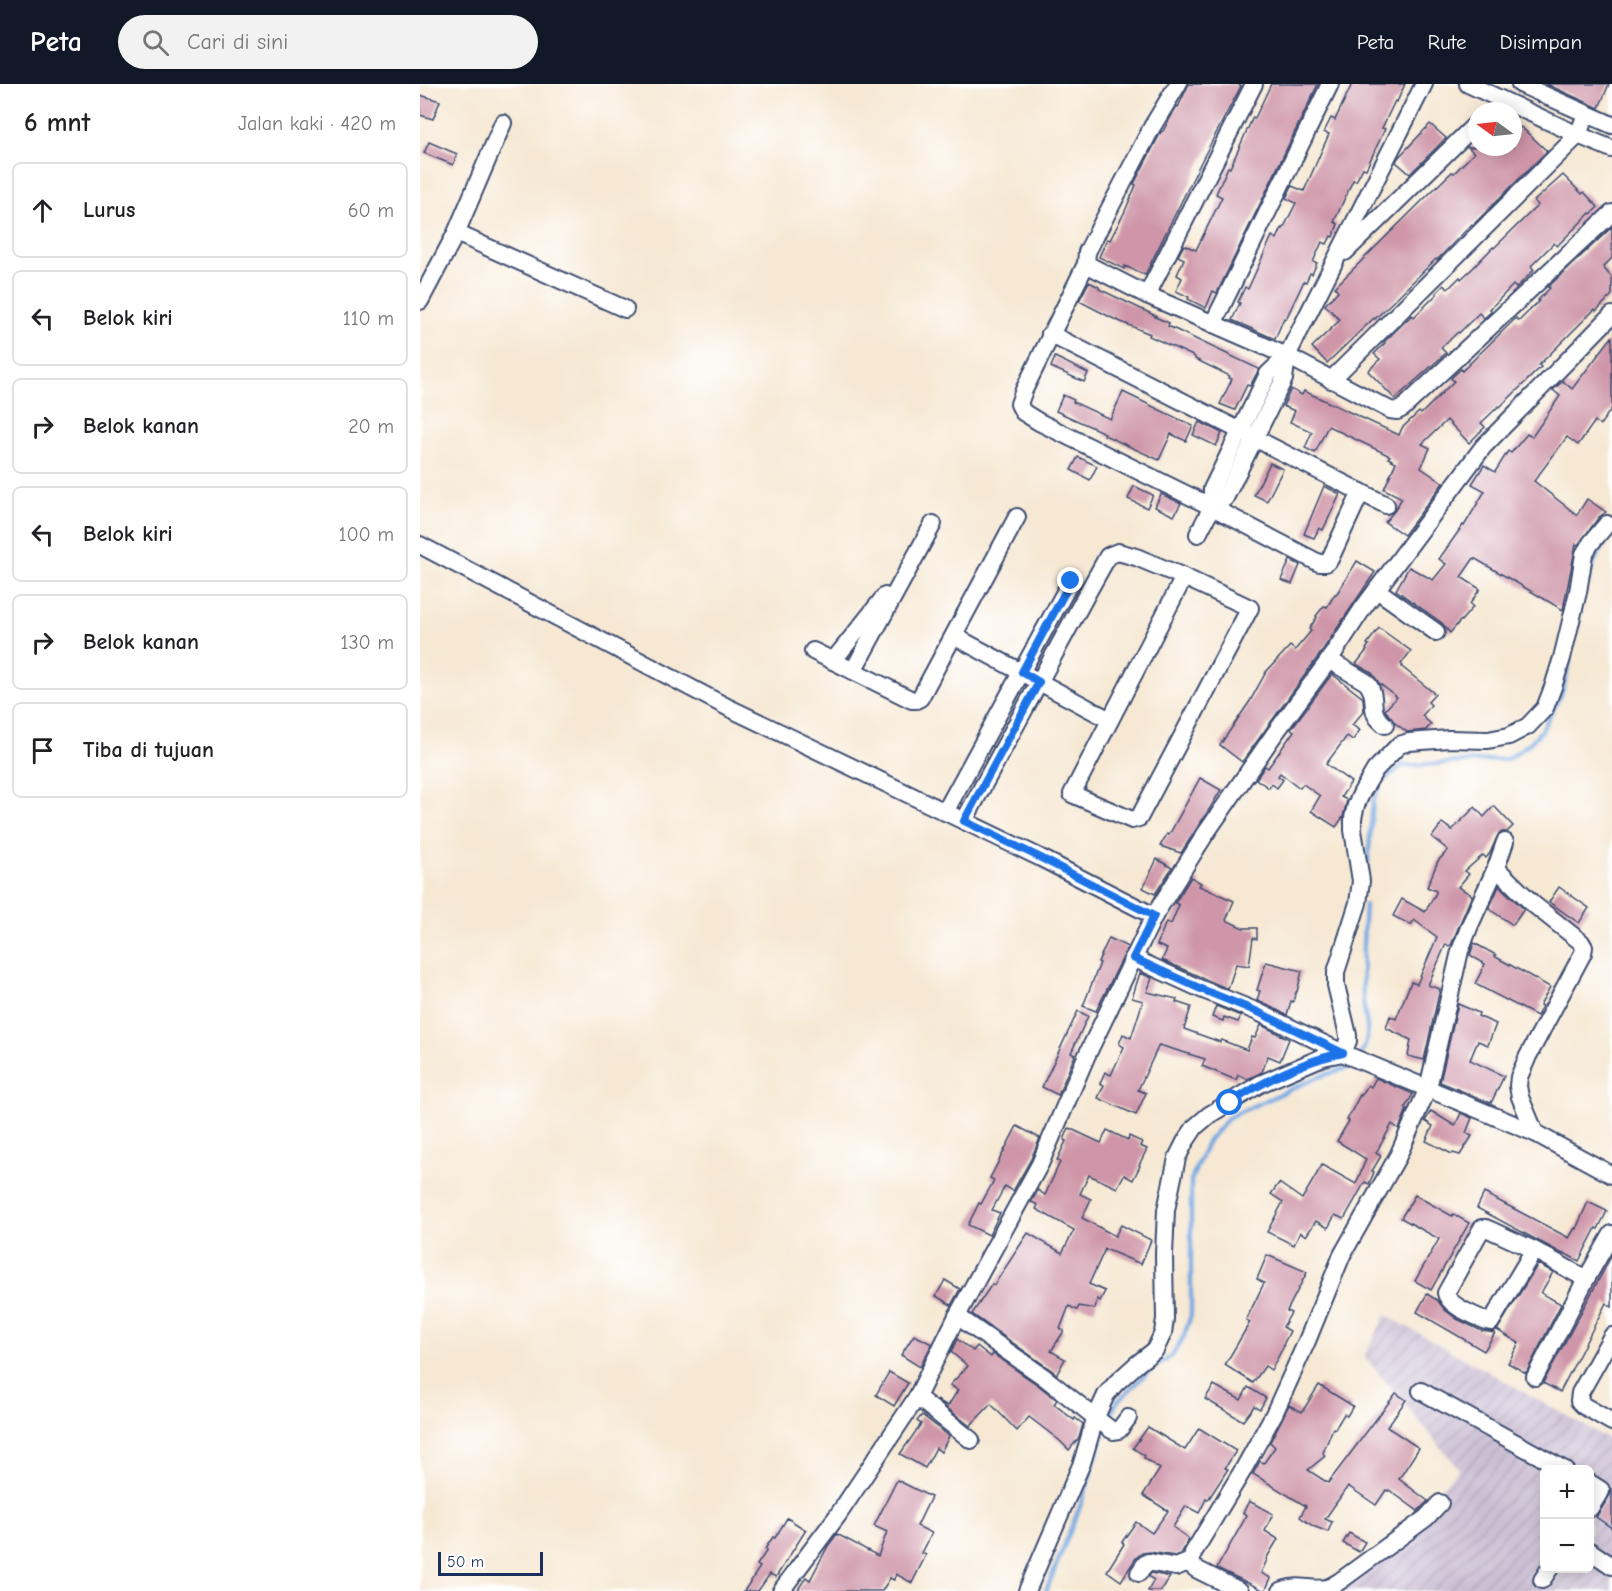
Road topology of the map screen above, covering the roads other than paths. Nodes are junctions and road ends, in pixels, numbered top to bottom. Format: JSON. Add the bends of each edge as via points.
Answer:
{"nodes":[{"id":1,"x":1178,"y":84,"type":"edge"},
{"id":2,"x":1254,"y":84,"type":"edge"},
{"id":3,"x":1330,"y":84,"type":"edge"},
{"id":4,"x":1424,"y":84,"type":"edge"},
{"id":5,"x":1468,"y":84,"type":"edge"},
{"id":6,"x":1520,"y":84,"type":"edge"},
{"id":7,"x":1491,"y":102,"type":"edge"},
{"id":8,"x":1586,"y":114,"type":"junction"},
{"id":9,"x":1522,"y":115,"type":"edge"},
{"id":10,"x":503,"y":123,"type":"dead end"},
{"id":11,"x":1612,"y":125,"type":"edge"},
{"id":12,"x":1468,"y":132,"type":"edge"},
{"id":13,"x":1578,"y":135,"type":"junction"},
{"id":14,"x":1612,"y":149,"type":"edge"},
{"id":15,"x":1612,"y":213,"type":"edge"},
{"id":16,"x":456,"y":233,"type":"junction"},
{"id":17,"x":1336,"y":261,"type":"junction"},
{"id":18,"x":1086,"y":264,"type":"junction"},
{"id":19,"x":1147,"y":295,"type":"junction"},
{"id":20,"x":420,"y":301,"type":"edge"},
{"id":21,"x":625,"y":309,"type":"dead end"},
{"id":22,"x":1612,"y":315,"type":"edge"},
{"id":23,"x":1213,"y":324,"type":"junction"},
{"id":24,"x":1050,"y":334,"type":"junction"},
{"id":25,"x":1287,"y":356,"type":"junction"},
{"id":26,"x":1331,"y":380,"type":"junction"},
{"id":27,"x":1247,"y":434,"type":"junction"},
{"id":28,"x":1361,"y":492,"type":"junction"},
{"id":29,"x":1386,"y":506,"type":"dead end"},
{"id":30,"x":1212,"y":507,"type":"junction"},
{"id":31,"x":1017,"y":517,"type":"dead end"},
{"id":32,"x":933,"y":524,"type":"dead end"},
{"id":33,"x":1606,"y":524,"type":"dead end"},
{"id":34,"x":1198,"y":534,"type":"dead end"},
{"id":35,"x":420,"y":545,"type":"edge"},
{"id":36,"x":914,"y":560,"type":"junction"},
{"id":37,"x":1184,"y":577,"type":"junction"},
{"id":38,"x":1071,"y":581,"type":"dead end"},
{"id":39,"x":1377,"y":590,"type":"junction"},
{"id":40,"x":1436,"y":632,"type":"dead end"},
{"id":41,"x":954,"y":636,"type":"junction"},
{"id":42,"x":813,"y":651,"type":"dead end"},
{"id":43,"x":1329,"y":660,"type":"junction"},
{"id":44,"x":833,"y":661,"type":"junction"},
{"id":45,"x":853,"y":671,"type":"junction"},
{"id":46,"x":1022,"y":672,"type":"junction"},
{"id":47,"x":1039,"y":682,"type":"junction"},
{"id":48,"x":1110,"y":720,"type":"junction"},
{"id":49,"x":1385,"y":725,"type":"dead end"},
{"id":50,"x":945,"y":812,"type":"junction"},
{"id":51,"x":964,"y":821,"type":"junction"},
{"id":52,"x":1505,"y":842,"type":"dead end"},
{"id":53,"x":1496,"y":868,"type":"junction"},
{"id":54,"x":1154,"y":916,"type":"junction"},
{"id":55,"x":1133,"y":958,"type":"junction"},
{"id":56,"x":1345,"y":1054,"type":"junction"},
{"id":57,"x":1428,"y":1088,"type":"junction"},
{"id":58,"x":1535,"y":1133,"type":"junction"},
{"id":59,"x":1612,"y":1175,"type":"edge"},
{"id":60,"x":1612,"y":1234,"type":"edge"},
{"id":61,"x":1534,"y":1250,"type":"junction"},
{"id":62,"x":1586,"y":1279,"type":"junction"},
{"id":63,"x":957,"y":1316,"type":"junction"},
{"id":64,"x":1612,"y":1336,"type":"edge"},
{"id":65,"x":1535,"y":1377,"type":"dead end"},
{"id":66,"x":1422,"y":1391,"type":"dead end"},
{"id":67,"x":917,"y":1397,"type":"junction"},
{"id":68,"x":1128,"y":1418,"type":"dead end"},
{"id":69,"x":1612,"y":1422,"type":"edge"},
{"id":70,"x":1101,"y":1423,"type":"junction"},
{"id":71,"x":971,"y":1440,"type":"dead end"},
{"id":72,"x":1556,"y":1465,"type":"edge"},
{"id":73,"x":1594,"y":1486,"type":"edge"},
{"id":74,"x":1594,"y":1501,"type":"edge"},
{"id":75,"x":1440,"y":1503,"type":"dead end"},
{"id":76,"x":1594,"y":1554,"type":"edge"},
{"id":77,"x":1191,"y":1561,"type":"junction"},
{"id":78,"x":1612,"y":1566,"type":"edge"},
{"id":79,"x":1139,"y":1573,"type":"dead end"},
{"id":80,"x":781,"y":1591,"type":"edge"},
{"id":81,"x":1027,"y":1591,"type":"edge"},
{"id":82,"x":1240,"y":1591,"type":"edge"},
{"id":83,"x":1281,"y":1591,"type":"edge"}],
"edges":[{"from":1,"to":18,"type":"street","via":[[1087,252]]},
{"from":2,"to":19,"type":"street"},
{"from":3,"to":23,"type":"street"},
{"from":4,"to":17,"type":"street"},
{"from":5,"to":7,"type":"street"},
{"from":6,"to":8,"type":"street"},
{"from":8,"to":11,"type":"street"},
{"from":8,"to":13,"type":"street"},
{"from":9,"to":13,"type":"street"},
{"from":10,"to":16,"type":"street"},
{"from":12,"to":17,"type":"street"},
{"from":13,"to":14,"type":"street"},
{"from":13,"to":26,"type":"street"},
{"from":15,"to":26,"type":"street","via":[[1403,408],[1390,410]]},
{"from":16,"to":20,"type":"street"},
{"from":16,"to":21,"type":"street"},
{"from":17,"to":25,"type":"street"},
{"from":18,"to":19,"type":"street"},
{"from":18,"to":24,"type":"street"},
{"from":19,"to":23,"type":"street"},
{"from":22,"to":39,"type":"street","via":[[1483,447]]},
{"from":23,"to":25,"type":"street"},
{"from":24,"to":27,"type":"street"},
{"from":24,"to":30,"type":"street","via":[[1019,404],[1023,412]]},
{"from":25,"to":26,"type":"street"},
{"from":25,"to":27,"type":"street","via":[[1268,374]]},
{"from":27,"to":28,"type":"street"},
{"from":27,"to":30,"type":"street","via":[[1212,489]]},
{"from":28,"to":29,"type":"street"},
{"from":28,"to":30,"type":"street","via":[[1326,563],[1319,563]]},
{"from":30,"to":34,"type":"street"},
{"from":31,"to":41,"type":"street"},
{"from":32,"to":36,"type":"street"},
{"from":33,"to":56,"type":"street","via":[[1584,554],[1562,658],[1545,708],[1528,726],[1509,736],[1399,745],[1375,770],[1362,792],[1353,818],[1361,881],[1358,903],[1336,972],[1348,1035]]},
{"from":35,"to":50,"type":"street","via":[[729,708]]},
{"from":36,"to":44,"type":"street"},
{"from":36,"to":45,"type":"street"},
{"from":37,"to":47,"type":"street","via":[[1127,554],[1108,556]]},
{"from":37,"to":48,"type":"street"},
{"from":37,"to":48,"type":"street","via":[[1250,608],[1139,818],[1132,820],[1072,794]]},
{"from":38,"to":46,"type":"street"},
{"from":39,"to":40,"type":"street"},
{"from":39,"to":43,"type":"street"},
{"from":41,"to":45,"type":"street","via":[[916,700]]},
{"from":41,"to":46,"type":"street"},
{"from":42,"to":44,"type":"street"},
{"from":43,"to":49,"type":"street","via":[[1371,687],[1375,713]]},
{"from":43,"to":54,"type":"street","via":[[1206,833]]},
{"from":44,"to":45,"type":"street"},
{"from":46,"to":47,"type":"street"},
{"from":46,"to":50,"type":"street"},
{"from":47,"to":48,"type":"street"},
{"from":47,"to":51,"type":"street"},
{"from":50,"to":51,"type":"street"},
{"from":51,"to":54,"type":"street"},
{"from":52,"to":53,"type":"street"},
{"from":53,"to":57,"type":"street","via":[[1460,951]]},
{"from":53,"to":58,"type":"street","via":[[1584,947],[1519,1077],[1520,1097]]},
{"from":54,"to":55,"type":"street"},
{"from":55,"to":56,"type":"street"},
{"from":55,"to":63,"type":"street","via":[[1040,1164]]},
{"from":56,"to":57,"type":"street"},
{"from":56,"to":70,"type":"street","via":[[1323,1057],[1260,1084],[1195,1127],[1177,1158],[1166,1210],[1163,1333],[1155,1350],[1106,1395]]},
{"from":57,"to":58,"type":"street"},
{"from":57,"to":77,"type":"street","via":[[1398,1156],[1342,1255],[1274,1414]]},
{"from":58,"to":59,"type":"street"},
{"from":60,"to":62,"type":"street"},
{"from":61,"to":61,"type":"street","via":[[1491,1322],[1446,1297],[1482,1228]]},
{"from":61,"to":62,"type":"street"},
{"from":62,"to":65,"type":"street"},
{"from":63,"to":67,"type":"street"},
{"from":63,"to":70,"type":"street"},
{"from":64,"to":69,"type":"street","via":[[1579,1401]]},
{"from":66,"to":72,"type":"street"},
{"from":67,"to":71,"type":"street"},
{"from":67,"to":80,"type":"street","via":[[838,1515]]},
{"from":68,"to":70,"type":"street","via":[[1114,1431]]},
{"from":70,"to":81,"type":"street"},
{"from":73,"to":74,"type":"street","via":[[1601,1490]]},
{"from":75,"to":83,"type":"street","via":[[1426,1518],[1340,1581],[1318,1589],[1296,1586]]},
{"from":76,"to":78,"type":"street"},
{"from":77,"to":79,"type":"street","via":[[1176,1567],[1148,1562]]},
{"from":77,"to":82,"type":"street","via":[[1196,1569]]}]}
